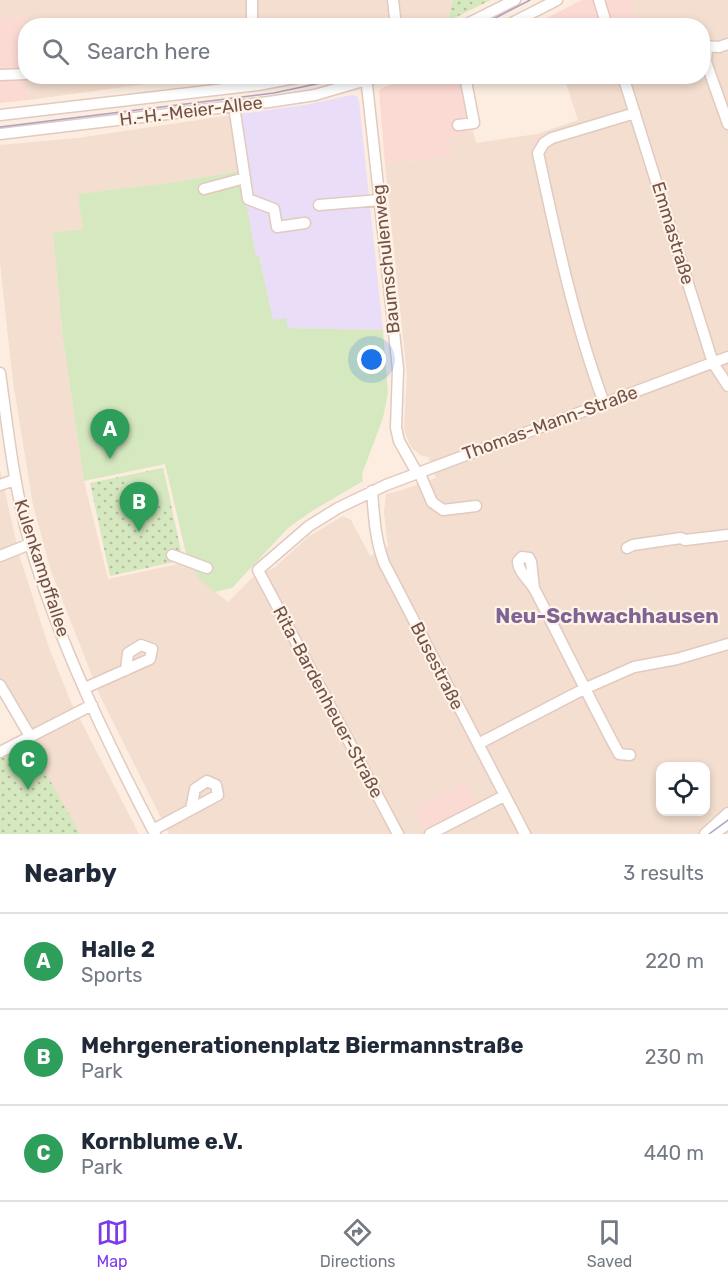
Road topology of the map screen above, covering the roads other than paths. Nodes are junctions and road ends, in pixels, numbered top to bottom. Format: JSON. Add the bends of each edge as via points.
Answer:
{"nodes":[{"id":1,"x":252,"y":0,"type":"edge"},
{"id":2,"x":393,"y":0,"type":"edge"},
{"id":3,"x":515,"y":0,"type":"edge"},
{"id":4,"x":557,"y":0,"type":"edge"},
{"id":5,"x":599,"y":0,"type":"edge"},
{"id":6,"x":252,"y":18,"type":"edge"},
{"id":7,"x":395,"y":18,"type":"edge"},
{"id":8,"x":479,"y":18,"type":"edge"},
{"id":9,"x":522,"y":18,"type":"edge"},
{"id":10,"x":605,"y":18,"type":"edge"},
{"id":11,"x":728,"y":44,"type":"edge"},
{"id":12,"x":710,"y":47,"type":"edge"},
{"id":13,"x":18,"y":74,"type":"edge"},
{"id":14,"x":710,"y":74,"type":"edge"},
{"id":15,"x":0,"y":75,"type":"edge"},
{"id":16,"x":234,"y":84,"type":"edge"},
{"id":17,"x":257,"y":84,"type":"edge"},
{"id":18,"x":349,"y":84,"type":"edge"},
{"id":19,"x":367,"y":84,"type":"edge"},
{"id":20,"x":467,"y":84,"type":"edge"},
{"id":21,"x":626,"y":84,"type":"edge"},
{"id":22,"x":260,"y":103,"type":"junction"},
{"id":23,"x":234,"y":106,"type":"junction"},
{"id":24,"x":635,"y":113,"type":"junction"},
{"id":25,"x":0,"y":115,"type":"edge"},
{"id":26,"x":728,"y":123,"type":"edge"},
{"id":27,"x":458,"y":125,"type":"dead end"},
{"id":28,"x":0,"y":134,"type":"edge"},
{"id":29,"x":245,"y":178,"type":"junction"},
{"id":30,"x":204,"y":189,"type":"dead end"},
{"id":31,"x":380,"y":200,"type":"junction"},
{"id":32,"x":319,"y":205,"type":"dead end"},
{"id":33,"x":305,"y":223,"type":"dead end"},
{"id":34,"x":728,"y":357,"type":"edge"},
{"id":35,"x":713,"y":363,"type":"junction"},
{"id":36,"x":0,"y":373,"type":"edge"},
{"id":37,"x":728,"y":386,"type":"edge"},
{"id":38,"x":604,"y":403,"type":"junction"},
{"id":39,"x":3,"y":415,"type":"edge"},
{"id":40,"x":418,"y":473,"type":"junction"},
{"id":41,"x":14,"y":480,"type":"junction"},
{"id":42,"x":0,"y":485,"type":"edge"},
{"id":43,"x":372,"y":491,"type":"junction"},
{"id":44,"x":476,"y":506,"type":"dead end"},
{"id":45,"x":728,"y":535,"type":"edge"},
{"id":46,"x":30,"y":544,"type":"junction"},
{"id":47,"x":627,"y":548,"type":"dead end"},
{"id":48,"x":172,"y":555,"type":"dead end"},
{"id":49,"x":0,"y":556,"type":"edge"},
{"id":50,"x":207,"y":568,"type":"dead end"},
{"id":51,"x":258,"y":570,"type":"joint"},
{"id":52,"x":534,"y":588,"type":"dead end"},
{"id":53,"x":728,"y":644,"type":"edge"},
{"id":54,"x":126,"y":670,"type":"dead end"},
{"id":55,"x":0,"y":685,"type":"edge"},
{"id":56,"x":85,"y":688,"type":"junction"},
{"id":57,"x":584,"y":689,"type":"junction"},
{"id":58,"x":92,"y":705,"type":"junction"},
{"id":59,"x":30,"y":736,"type":"junction"},
{"id":60,"x":478,"y":744,"type":"junction"},
{"id":61,"x":0,"y":752,"type":"edge"},
{"id":62,"x":630,"y":755,"type":"dead end"},
{"id":63,"x":504,"y":796,"type":"junction"},
{"id":64,"x":191,"y":809,"type":"dead end"},
{"id":65,"x":728,"y":813,"type":"edge"},
{"id":66,"x":728,"y":824,"type":"edge"},
{"id":67,"x":154,"y":832,"type":"edge"},
{"id":68,"x":398,"y":834,"type":"edge"},
{"id":69,"x":430,"y":834,"type":"edge"},
{"id":70,"x":525,"y":834,"type":"edge"},
{"id":71,"x":705,"y":834,"type":"edge"},
{"id":72,"x":713,"y":834,"type":"edge"}],
"edges":[{"from":1,"to":6,"type":"street"},
{"from":2,"to":7,"type":"street"},
{"from":3,"to":8,"type":"street"},
{"from":4,"to":9,"type":"street"},
{"from":5,"to":10,"type":"street"},
{"from":11,"to":12,"type":"street"},
{"from":13,"to":15,"type":"street"},
{"from":14,"to":26,"type":"street"},
{"from":16,"to":25,"type":"street","name":"H.-H.-Meier-Allee"},
{"from":17,"to":22,"type":"street"},
{"from":18,"to":22,"type":"street","name":"H.-H.-Meier-Allee"},
{"from":19,"to":31,"type":"street","name":"Baumschulenweg"},
{"from":20,"to":27,"type":"street","via":[[474,123]]},
{"from":21,"to":24,"type":"street","name":"Emmastraße"},
{"from":22,"to":23,"type":"street","name":"H.-H.-Meier-Allee"},
{"from":23,"to":28,"type":"street","name":"H.-H.-Meier-Allee"},
{"from":23,"to":29,"type":"street"},
{"from":24,"to":35,"type":"street","name":"Emmastraße"},
{"from":24,"to":38,"type":"street","via":[[552,138],[538,153],[572,304]]},
{"from":29,"to":30,"type":"street"},
{"from":29,"to":33,"type":"street","via":[[248,199],[274,208],[277,227]]},
{"from":31,"to":32,"type":"street"},
{"from":31,"to":40,"type":"street","name":"Baumschulenweg","via":[[398,369],[396,428],[399,441]]},
{"from":34,"to":35,"type":"street","name":"Thomas-Mann-Straße"},
{"from":35,"to":37,"type":"street","name":"Emmastraße"},
{"from":35,"to":38,"type":"street","name":"Thomas-Mann-Straße"},
{"from":36,"to":39,"type":"street","name":"Kulenkampffallee"},
{"from":38,"to":40,"type":"street","name":"Thomas-Mann-Straße"},
{"from":39,"to":41,"type":"street","name":"Kulenkampffallee"},
{"from":40,"to":43,"type":"street","name":"Thomas-Mann-Straße"},
{"from":40,"to":44,"type":"street","name":"Baumschulenweg","via":[[432,502],[443,510]]},
{"from":41,"to":42,"type":"street"},
{"from":41,"to":46,"type":"street","name":"Kulenkampffallee"},
{"from":43,"to":51,"type":"street","name":"Thomas-Mann-Straße","via":[[309,526]]},
{"from":43,"to":60,"type":"street","name":"Busestraße","via":[[374,524],[384,563]]},
{"from":45,"to":47,"type":"street","via":[[681,538]]},
{"from":46,"to":49,"type":"street"},
{"from":46,"to":56,"type":"street","name":"Kulenkampffallee"},
{"from":48,"to":50,"type":"street"},
{"from":51,"to":68,"type":"street","name":"Rita-Bardenheuer-Straße"},
{"from":52,"to":57,"type":"street"},
{"from":53,"to":57,"type":"street","via":[[633,667]]},
{"from":54,"to":56,"type":"street"},
{"from":55,"to":59,"type":"street"},
{"from":56,"to":58,"type":"street","name":"Kulenkampffallee"},
{"from":57,"to":60,"type":"street"},
{"from":57,"to":62,"type":"street","via":[[619,754]]},
{"from":58,"to":59,"type":"street"},
{"from":58,"to":67,"type":"street","name":"Kulenkampffallee"},
{"from":59,"to":61,"type":"street"},
{"from":60,"to":63,"type":"street","name":"Busestraße"},
{"from":63,"to":69,"type":"street"},
{"from":63,"to":70,"type":"street","name":"Busestraße"},
{"from":64,"to":67,"type":"street","name":"Kulenkampffallee"},
{"from":65,"to":71,"type":"street"},
{"from":66,"to":72,"type":"street"}]}
